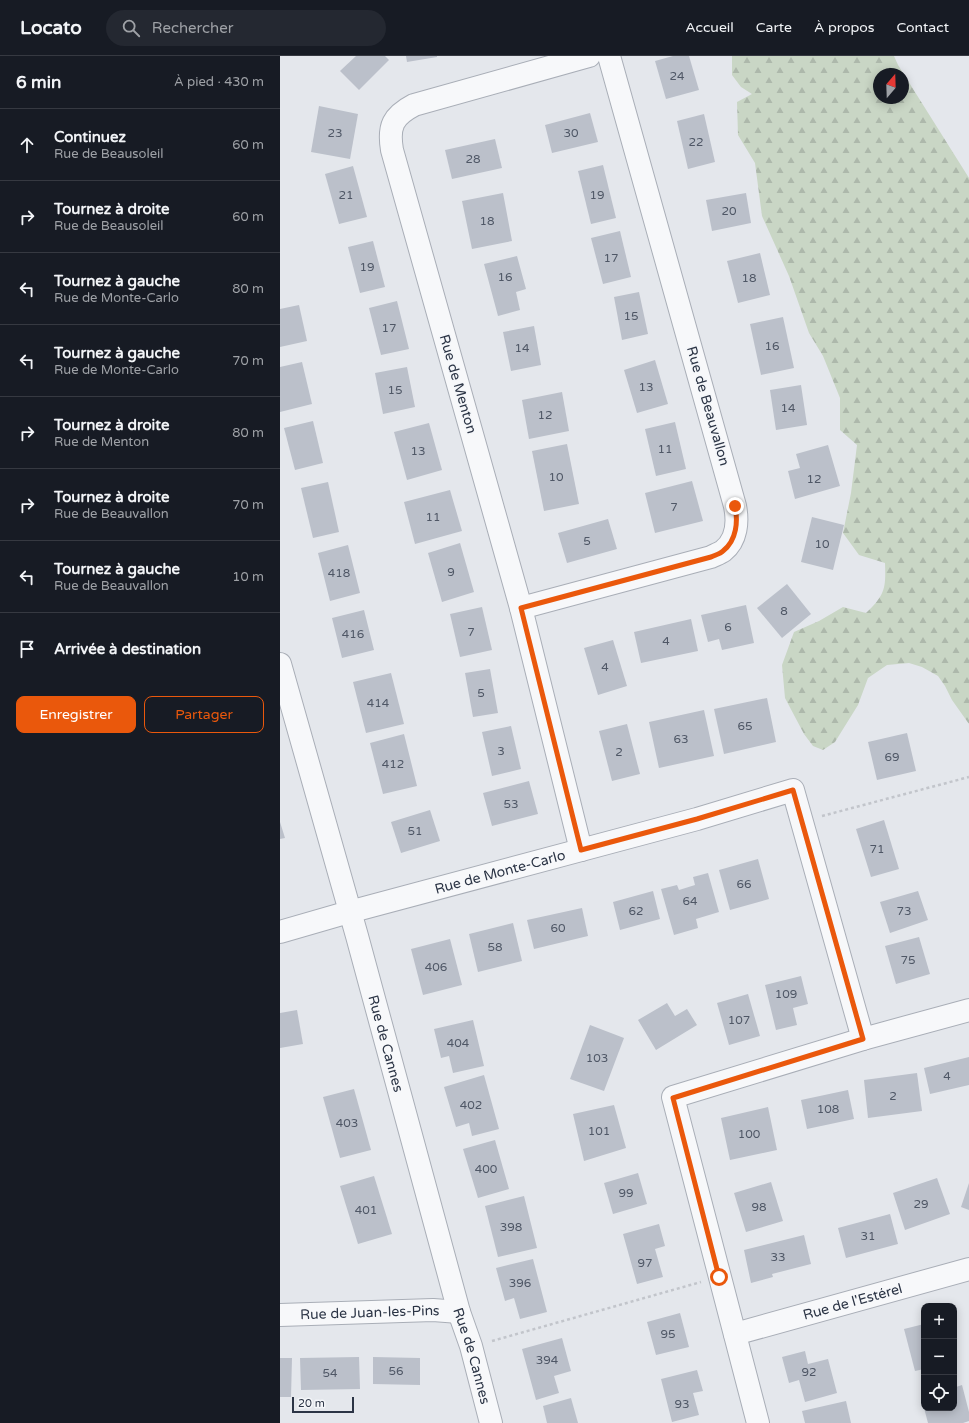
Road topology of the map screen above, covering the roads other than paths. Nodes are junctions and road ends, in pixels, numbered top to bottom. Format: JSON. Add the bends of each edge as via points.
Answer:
{"nodes":[{"id":1,"x":589,"y":56,"type":"edge"},
{"id":2,"x":609,"y":56,"type":"edge"},
{"id":3,"x":521,"y":608,"type":"junction"},
{"id":4,"x":280,"y":664,"type":"edge"},
{"id":5,"x":581,"y":850,"type":"junction"},
{"id":6,"x":349,"y":912,"type":"junction"},
{"id":7,"x":280,"y":932,"type":"edge"},
{"id":8,"x":969,"y":1010,"type":"edge"},
{"id":9,"x":863,"y":1039,"type":"junction"},
{"id":10,"x":969,"y":1269,"type":"edge"},
{"id":11,"x":459,"y":1312,"type":"junction"},
{"id":12,"x":280,"y":1315,"type":"edge"},
{"id":13,"x":735,"y":1334,"type":"junction"},
{"id":14,"x":491,"y":1423,"type":"edge"},
{"id":15,"x":758,"y":1423,"type":"edge"}],
"edges":[{"from":1,"to":3,"type":"street","name":"Rue de Menton","via":[[414,105],[403,111],[393,122],[390,137]]},
{"from":2,"to":3,"type":"street","name":"Rue de Beauvallon","via":[[731,490],[737,520],[730,542],[723,551],[711,557]]},
{"from":3,"to":5,"type":"street","name":"Rue de Menton"},
{"from":4,"to":6,"type":"street","name":"Rue de Cannes"},
{"from":5,"to":6,"type":"street","name":"Rue de Monte-Carlo"},
{"from":5,"to":9,"type":"street","name":"Rue de Monte-Carlo","via":[[793,790]]},
{"from":6,"to":7,"type":"street","name":"Rue de Monte-Carlo"},
{"from":6,"to":11,"type":"street","name":"Rue de Cannes"},
{"from":8,"to":9,"type":"street"},
{"from":9,"to":13,"type":"street","via":[[673,1098]]},
{"from":10,"to":13,"type":"street","name":"Rue de l'Estérel"},
{"from":11,"to":12,"type":"street","name":"Rue de Juan-les-Pins","via":[[434,1310]]},
{"from":11,"to":14,"type":"street","name":"Rue de Cannes","via":[[471,1346]]},
{"from":13,"to":15,"type":"street"}]}
